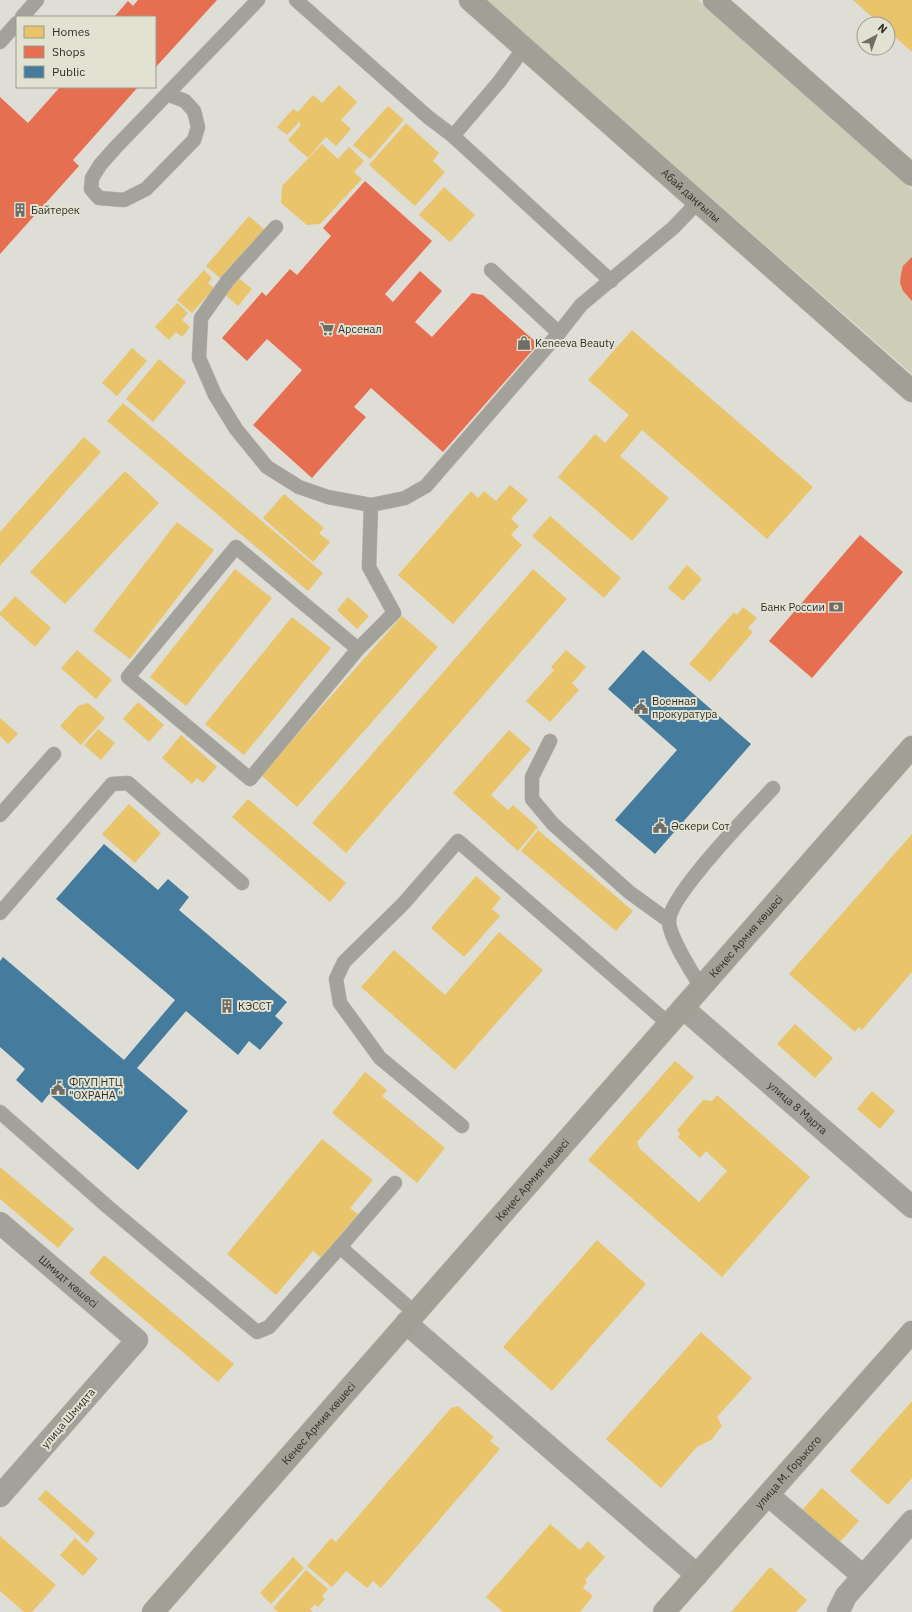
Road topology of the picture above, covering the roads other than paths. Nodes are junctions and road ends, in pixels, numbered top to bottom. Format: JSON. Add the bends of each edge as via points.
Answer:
{"nodes":[{"id":1,"x":37,"y":0,"type":"edge"},
{"id":2,"x":258,"y":0,"type":"edge"},
{"id":3,"x":296,"y":0,"type":"edge"},
{"id":4,"x":470,"y":0,"type":"edge"},
{"id":5,"x":714,"y":0,"type":"edge"},
{"id":6,"x":23,"y":16,"type":"edge"},
{"id":7,"x":16,"y":24,"type":"edge"},
{"id":8,"x":0,"y":42,"type":"edge"},
{"id":9,"x":524,"y":48,"type":"junction"},
{"id":10,"x":167,"y":94,"type":"junction"},
{"id":11,"x":453,"y":136,"type":"junction"},
{"id":12,"x":912,"y":175,"type":"edge"},
{"id":13,"x":698,"y":202,"type":"junction"},
{"id":14,"x":276,"y":227,"type":"dead end"},
{"id":15,"x":491,"y":270,"type":"dead end"},
{"id":16,"x":611,"y":281,"type":"junction"},
{"id":17,"x":560,"y":333,"type":"junction"},
{"id":18,"x":912,"y":390,"type":"edge"},
{"id":19,"x":370,"y":505,"type":"junction"},
{"id":20,"x":358,"y":648,"type":"junction"},
{"id":21,"x":550,"y":741,"type":"dead end"},
{"id":22,"x":912,"y":747,"type":"edge"},
{"id":23,"x":54,"y":754,"type":"dead end"},
{"id":24,"x":773,"y":788,"type":"dead end"},
{"id":25,"x":0,"y":815,"type":"edge"},
{"id":26,"x":242,"y":883,"type":"dead end"},
{"id":27,"x":0,"y":912,"type":"edge"},
{"id":28,"x":668,"y":921,"type":"junction"},
{"id":29,"x":701,"y":987,"type":"junction"},
{"id":30,"x":683,"y":1008,"type":"junction"},
{"id":31,"x":669,"y":1024,"type":"junction"},
{"id":32,"x":0,"y":1112,"type":"edge"},
{"id":33,"x":462,"y":1126,"type":"dead end"},
{"id":34,"x":395,"y":1183,"type":"dead end"},
{"id":35,"x":912,"y":1207,"type":"edge"},
{"id":36,"x":0,"y":1223,"type":"edge"},
{"id":37,"x":340,"y":1247,"type":"junction"},
{"id":38,"x":411,"y":1318,"type":"junction"},
{"id":39,"x":912,"y":1332,"type":"edge"},
{"id":40,"x":136,"y":1340,"type":"joint"},
{"id":41,"x":768,"y":1495,"type":"junction"},
{"id":42,"x":0,"y":1496,"type":"edge"},
{"id":43,"x":912,"y":1521,"type":"edge"},
{"id":44,"x":697,"y":1575,"type":"junction"},
{"id":45,"x":863,"y":1576,"type":"junction"},
{"id":46,"x":153,"y":1612,"type":"edge"},
{"id":47,"x":664,"y":1612,"type":"edge"},
{"id":48,"x":838,"y":1612,"type":"edge"}],
"edges":[{"from":1,"to":6,"type":"lane"},
{"from":2,"to":10,"type":"lane"},
{"from":3,"to":11,"type":"lane","via":[[428,117]]},
{"from":4,"to":9,"type":"main road","name":"Абай даңғылы"},
{"from":5,"to":12,"type":"main road"},
{"from":7,"to":8,"type":"lane"},
{"from":9,"to":11,"type":"lane"},
{"from":9,"to":13,"type":"main road","name":"Абай даңғылы"},
{"from":10,"to":10,"type":"lane","via":[[100,165],[92,178],[91,189],[99,198],[124,200],[146,189],[194,140],[198,127],[194,111],[185,101]]},
{"from":11,"to":16,"type":"lane"},
{"from":13,"to":16,"type":"lane","via":[[673,228]]},
{"from":13,"to":18,"type":"main road","name":"Абай даңғылы"},
{"from":14,"to":19,"type":"lane","via":[[228,280],[201,318],[199,358],[215,395],[236,429],[267,467],[299,487]]},
{"from":15,"to":17,"type":"lane"},
{"from":16,"to":17,"type":"lane","via":[[581,305]]},
{"from":17,"to":19,"type":"lane","via":[[426,486],[405,498]]},
{"from":19,"to":20,"type":"lane","via":[[369,567],[394,613]]},
{"from":20,"to":20,"type":"lane","via":[[250,779],[128,677],[236,547]]},
{"from":21,"to":28,"type":"lane","via":[[532,777],[532,799],[553,824],[628,892]]},
{"from":22,"to":29,"type":"main road","name":"Кеңес Армия көшесі"},
{"from":23,"to":25,"type":"lane"},
{"from":24,"to":28,"type":"lane","via":[[708,859],[676,901]]},
{"from":26,"to":27,"type":"lane","via":[[128,783],[112,784]]},
{"from":28,"to":29,"type":"lane","via":[[673,937]]},
{"from":29,"to":30,"type":"main road","name":"Кеңес Армия көшесі"},
{"from":30,"to":31,"type":"main road","name":"Кеңес Армия көшесі"},
{"from":30,"to":35,"type":"street","name":"улица 8 Марта"},
{"from":31,"to":33,"type":"lane","via":[[458,841],[403,904],[344,962],[336,979],[340,1003],[380,1058]]},
{"from":31,"to":38,"type":"main road","name":"Кеңес Армия көшесі"},
{"from":32,"to":37,"type":"lane","via":[[257,1332],[269,1326]]},
{"from":34,"to":37,"type":"lane"},
{"from":36,"to":40,"type":"street","name":"Шмидт көшесі"},
{"from":37,"to":38,"type":"lane"},
{"from":38,"to":44,"type":"street"},
{"from":38,"to":46,"type":"main road","name":"Кеңес Армия көшесі"},
{"from":39,"to":41,"type":"main road","name":"улица М. Горького"},
{"from":40,"to":42,"type":"street","name":"улица Шмидта"},
{"from":41,"to":44,"type":"main road","name":"улица М. Горького"},
{"from":41,"to":45,"type":"street"},
{"from":43,"to":45,"type":"street"},
{"from":44,"to":47,"type":"main road","name":"улица М. Горького"},
{"from":45,"to":48,"type":"street","via":[[846,1596]]}]}
